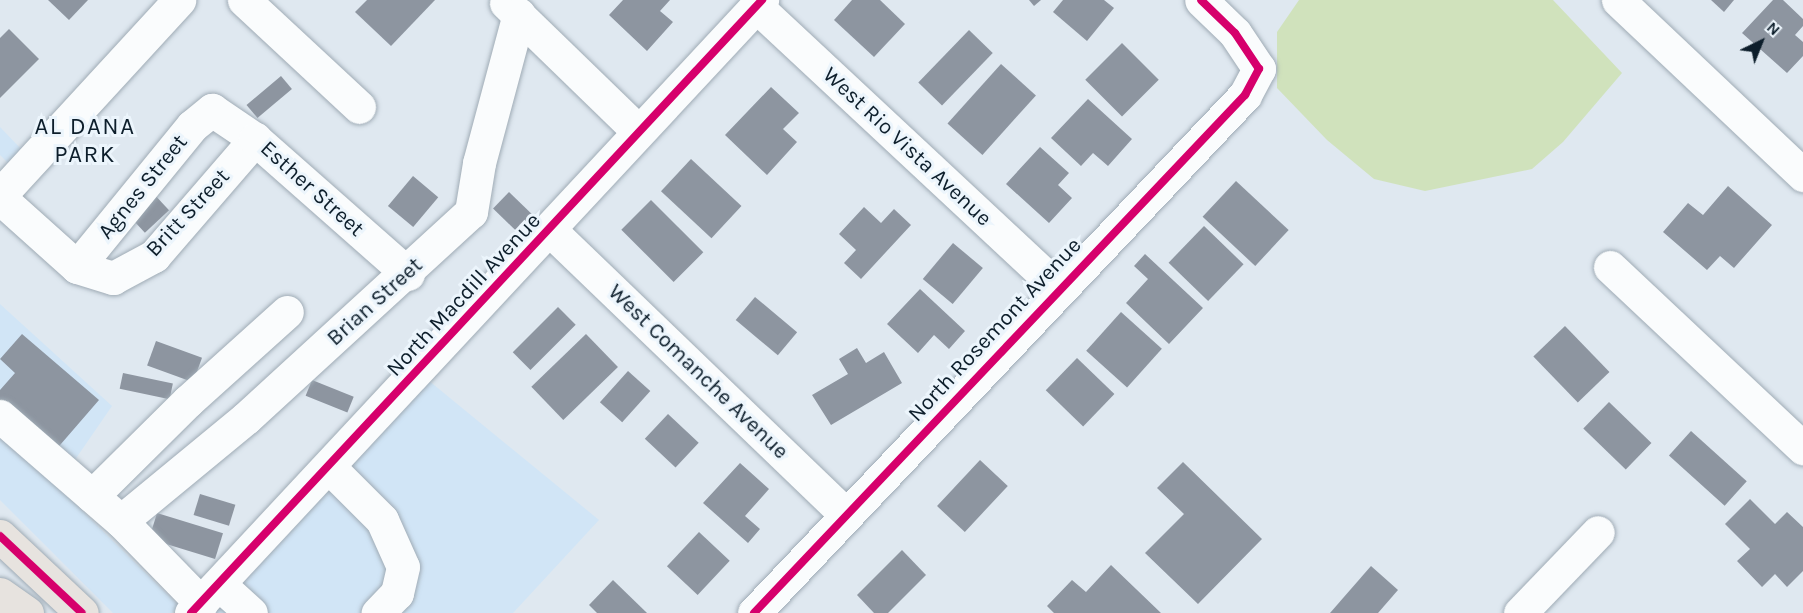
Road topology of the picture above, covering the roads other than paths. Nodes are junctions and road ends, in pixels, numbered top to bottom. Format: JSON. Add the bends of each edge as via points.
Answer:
{"nodes":[{"id":1,"x":179,"y":0,"type":"edge"},
{"id":2,"x":244,"y":0,"type":"edge"},
{"id":3,"x":1201,"y":0,"type":"edge"},
{"id":4,"x":1618,"y":0,"type":"edge"},
{"id":5,"x":759,"y":3,"type":"edge"},
{"id":6,"x":511,"y":7,"type":"edge"},
{"id":7,"x":359,"y":107,"type":"dead end"},
{"id":8,"x":212,"y":110,"type":"joint"},
{"id":9,"x":638,"y":131,"type":"junction"},
{"id":10,"x":255,"y":139,"type":"junction"},
{"id":11,"x":1803,"y":175,"type":"edge"},
{"id":12,"x":2,"y":188,"type":"edge"},
{"id":13,"x":550,"y":230,"type":"junction"},
{"id":14,"x":77,"y":267,"type":"junction"},
{"id":15,"x":1610,"y":267,"type":"dead end"},
{"id":16,"x":408,"y":274,"type":"junction"},
{"id":17,"x":1059,"y":288,"type":"junction"},
{"id":18,"x":287,"y":312,"type":"dead end"},
{"id":19,"x":0,"y":416,"type":"edge"},
{"id":20,"x":1803,"y":447,"type":"edge"},
{"id":21,"x":329,"y":467,"type":"junction"},
{"id":22,"x":92,"y":496,"type":"junction"},
{"id":23,"x":846,"y":515,"type":"junction"},
{"id":24,"x":125,"y":525,"type":"junction"},
{"id":25,"x":1598,"y":532,"type":"dead end"},
{"id":26,"x":0,"y":536,"type":"edge"},
{"id":27,"x":0,"y":594,"type":"edge"},
{"id":28,"x":204,"y":600,"type":"edge"},
{"id":29,"x":772,"y":607,"type":"edge"},
{"id":30,"x":27,"y":613,"type":"edge"},
{"id":31,"x":82,"y":613,"type":"edge"},
{"id":32,"x":251,"y":613,"type":"edge"},
{"id":33,"x":378,"y":613,"type":"edge"},
{"id":34,"x":1520,"y":613,"type":"edge"}],
"edges":[{"from":1,"to":12,"type":"street"},
{"from":2,"to":7,"type":"street"},
{"from":3,"to":17,"type":"street","name":"North Rosemont Avenue","via":[[1235,33],[1259,69],[1245,94]]},
{"from":4,"to":11,"type":"street"},
{"from":5,"to":9,"type":"street","name":"North Macdill Avenue"},
{"from":5,"to":17,"type":"street","name":"West Rio Vista Avenue"},
{"from":6,"to":9,"type":"street"},
{"from":6,"to":16,"type":"street","name":"Brian Street","via":[[471,212]]},
{"from":8,"to":10,"type":"street","name":"Esther Street"},
{"from":8,"to":14,"type":"street","name":"Agnes Street","via":[[192,126]]},
{"from":9,"to":13,"type":"street","name":"North Macdill Avenue"},
{"from":10,"to":14,"type":"street","name":"Britt Street","via":[[154,256],[113,278]]},
{"from":10,"to":16,"type":"street","name":"Esther Street"},
{"from":12,"to":14,"type":"street"},
{"from":13,"to":21,"type":"street","name":"North Macdill Avenue"},
{"from":13,"to":23,"type":"street","name":"West Comanche Avenue"},
{"from":15,"to":20,"type":"street"},
{"from":16,"to":24,"type":"street","name":"Brian Street"},
{"from":17,"to":23,"type":"street","name":"North Rosemont Avenue"},
{"from":18,"to":22,"type":"street","via":[[188,400]]},
{"from":19,"to":22,"type":"street"},
{"from":21,"to":28,"type":"street","name":"North Macdill Avenue"},
{"from":21,"to":33,"type":"street","via":[[382,520],[403,567],[397,593]]},
{"from":22,"to":24,"type":"street"},
{"from":23,"to":29,"type":"street","name":"North Rosemont Avenue"},
{"from":24,"to":28,"type":"street","via":[[174,576]]},
{"from":25,"to":34,"type":"street"},
{"from":26,"to":31,"type":"main road"},
{"from":27,"to":30,"type":"main road"},
{"from":28,"to":32,"type":"street"}]}
